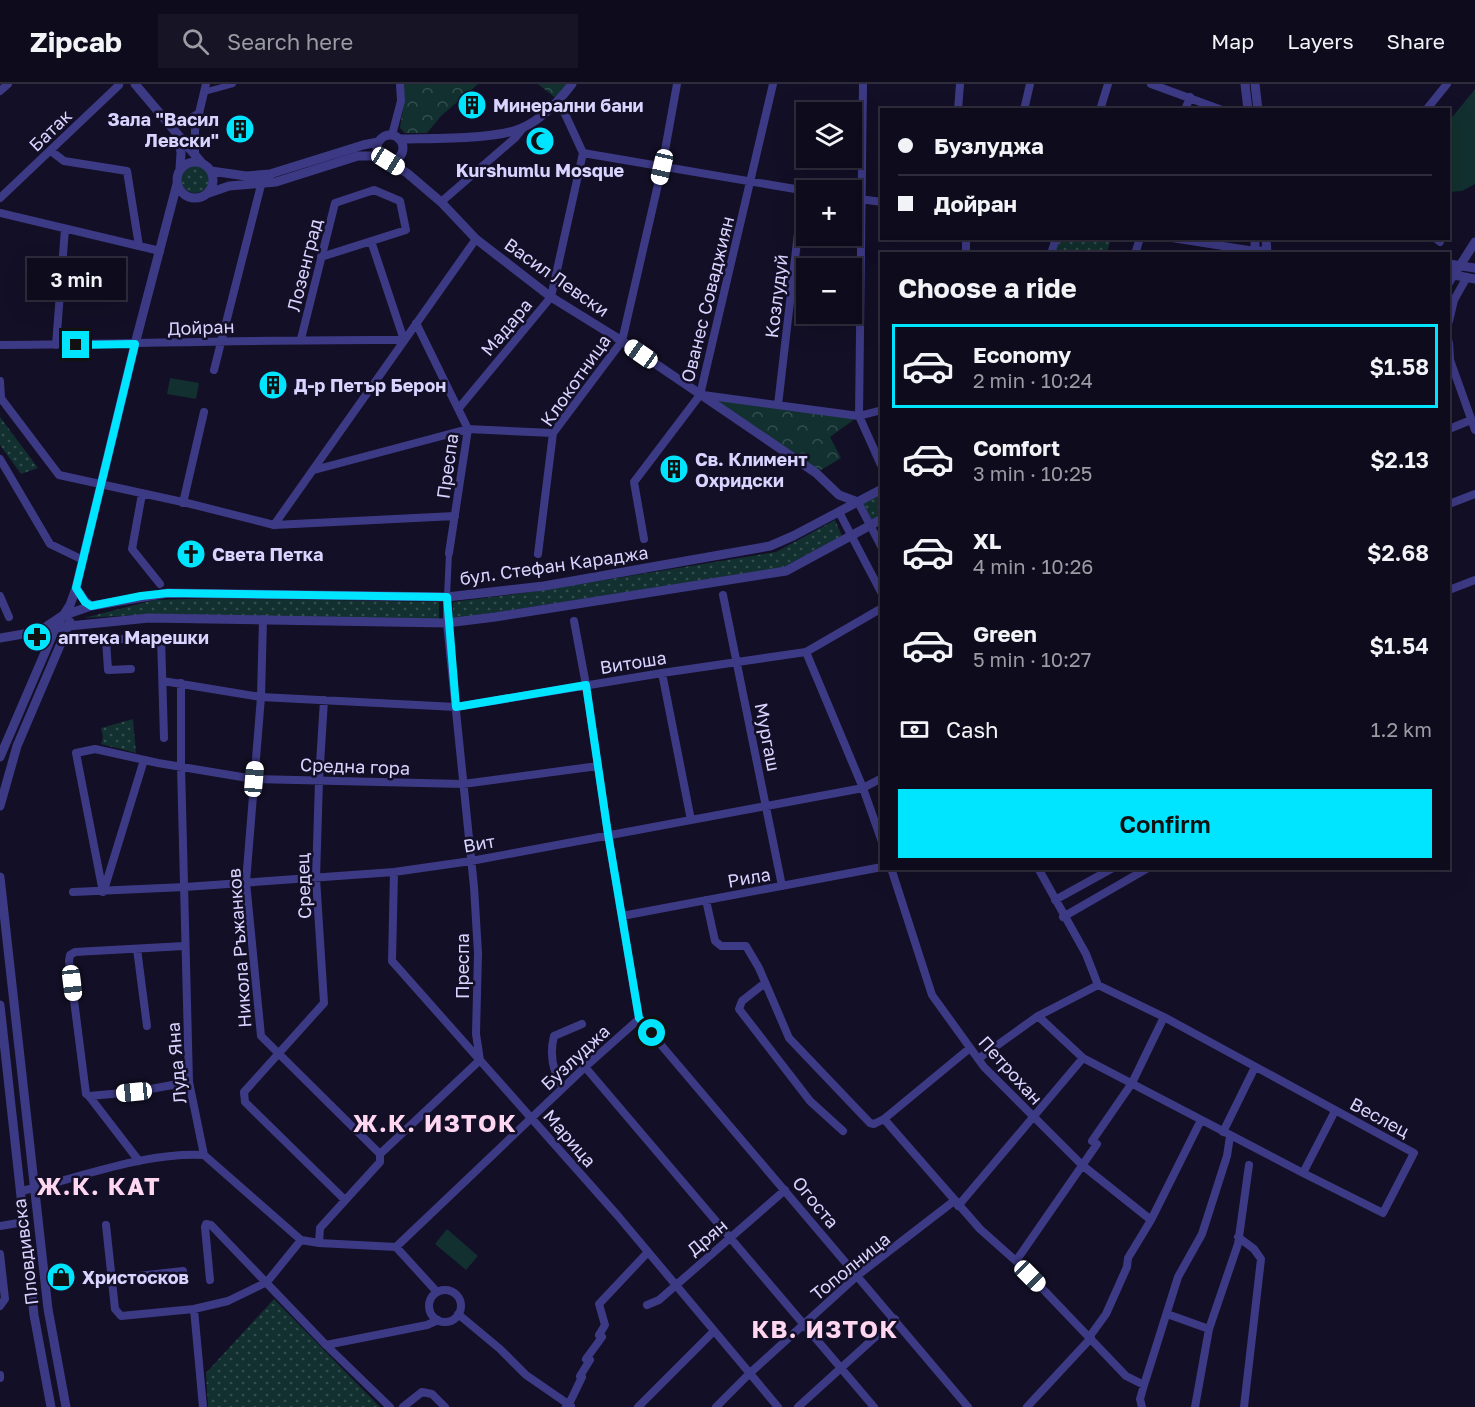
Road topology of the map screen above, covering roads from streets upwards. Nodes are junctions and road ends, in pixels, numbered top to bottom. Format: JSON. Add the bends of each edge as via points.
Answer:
{"nodes":[{"id":1,"x":8,"y":84,"type":"edge"},
{"id":2,"x":135,"y":84,"type":"edge"},
{"id":3,"x":233,"y":84,"type":"edge"},
{"id":4,"x":400,"y":84,"type":"edge"},
{"id":5,"x":572,"y":84,"type":"edge"},
{"id":6,"x":677,"y":84,"type":"edge"},
{"id":7,"x":773,"y":84,"type":"edge"},
{"id":8,"x":863,"y":84,"type":"edge"},
{"id":9,"x":960,"y":84,"type":"edge"},
{"id":10,"x":1030,"y":84,"type":"edge"},
{"id":11,"x":1108,"y":84,"type":"edge"},
{"id":12,"x":1151,"y":84,"type":"edge"},
{"id":13,"x":1245,"y":84,"type":"edge"},
{"id":14,"x":1254,"y":84,"type":"edge"},
{"id":15,"x":1448,"y":84,"type":"edge"},
{"id":16,"x":120,"y":85,"type":"edge"},
{"id":17,"x":205,"y":88,"type":"edge"},
{"id":18,"x":0,"y":91,"type":"edge"},
{"id":19,"x":1190,"y":97,"type":"junction"},
{"id":20,"x":559,"y":101,"type":"junction"},
{"id":21,"x":958,"y":108,"type":"edge"},
{"id":22,"x":1024,"y":108,"type":"edge"},
{"id":23,"x":1101,"y":108,"type":"edge"},
{"id":24,"x":1186,"y":108,"type":"edge"},
{"id":25,"x":1217,"y":108,"type":"edge"},
{"id":26,"x":1248,"y":108,"type":"edge"},
{"id":27,"x":1258,"y":108,"type":"edge"},
{"id":28,"x":1428,"y":108,"type":"edge"},
{"id":29,"x":199,"y":113,"type":"junction"},
{"id":30,"x":565,"y":114,"type":"joint"},
{"id":31,"x":166,"y":121,"type":"junction"},
{"id":32,"x":523,"y":128,"type":"junction"},
{"id":33,"x":177,"y":135,"type":"junction"},
{"id":34,"x":395,"y":137,"type":"junction"},
{"id":35,"x":431,"y":138,"type":"junction"},
{"id":36,"x":378,"y":142,"type":"junction"},
{"id":37,"x":51,"y":151,"type":"junction"},
{"id":38,"x":402,"y":152,"type":"junction"},
{"id":39,"x":195,"y":153,"type":"junction"},
{"id":40,"x":583,"y":153,"type":"junction"},
{"id":41,"x":384,"y":158,"type":"junction"},
{"id":42,"x":201,"y":162,"type":"junction"},
{"id":43,"x":662,"y":167,"type":"junction"},
{"id":44,"x":180,"y":169,"type":"junction"},
{"id":45,"x":211,"y":171,"type":"junction"},
{"id":46,"x":407,"y":173,"type":"junction"},
{"id":47,"x":752,"y":181,"type":"junction"},
{"id":48,"x":177,"y":184,"type":"junction"},
{"id":49,"x":261,"y":185,"type":"junction"},
{"id":50,"x":796,"y":189,"type":"edge"},
{"id":51,"x":206,"y":194,"type":"junction"},
{"id":52,"x":0,"y":198,"type":"edge"},
{"id":53,"x":192,"y":198,"type":"junction"},
{"id":54,"x":863,"y":200,"type":"junction"},
{"id":55,"x":441,"y":202,"type":"junction"},
{"id":56,"x":880,"y":202,"type":"edge"},
{"id":57,"x":170,"y":211,"type":"junction"},
{"id":58,"x":0,"y":213,"type":"edge"},
{"id":59,"x":64,"y":229,"type":"junction"},
{"id":60,"x":476,"y":239,"type":"junction"},
{"id":61,"x":1184,"y":240,"type":"edge"},
{"id":62,"x":370,"y":241,"type":"junction"},
{"id":63,"x":1475,"y":242,"type":"edge"},
{"id":64,"x":139,"y":246,"type":"junction"},
{"id":65,"x":798,"y":246,"type":"edge"},
{"id":66,"x":160,"y":251,"type":"junction"},
{"id":67,"x":1255,"y":252,"type":"edge"},
{"id":68,"x":1267,"y":252,"type":"edge"},
{"id":69,"x":321,"y":257,"type":"junction"},
{"id":70,"x":1450,"y":264,"type":"edge"},
{"id":71,"x":1459,"y":265,"type":"junction"},
{"id":72,"x":1475,"y":268,"type":"edge"},
{"id":73,"x":1450,"y":277,"type":"edge"},
{"id":74,"x":1471,"y":278,"type":"edge"},
{"id":75,"x":551,"y":297,"type":"junction"},
{"id":76,"x":1450,"y":317,"type":"edge"},
{"id":77,"x":416,"y":323,"type":"junction"},
{"id":78,"x":301,"y":339,"type":"junction"},
{"id":79,"x":404,"y":340,"type":"junction"},
{"id":80,"x":220,"y":341,"type":"junction"},
{"id":81,"x":622,"y":341,"type":"junction"},
{"id":82,"x":135,"y":344,"type":"junction"},
{"id":83,"x":0,"y":345,"type":"edge"},
{"id":84,"x":56,"y":345,"type":"junction"},
{"id":85,"x":1450,"y":360,"type":"edge"},
{"id":86,"x":214,"y":370,"type":"dead end"},
{"id":87,"x":0,"y":381,"type":"edge"},
{"id":88,"x":700,"y":395,"type":"junction"},
{"id":89,"x":1,"y":398,"type":"edge"},
{"id":90,"x":778,"y":405,"type":"junction"},
{"id":91,"x":459,"y":408,"type":"junction"},
{"id":92,"x":880,"y":411,"type":"edge"},
{"id":93,"x":204,"y":412,"type":"dead end"},
{"id":94,"x":859,"y":416,"type":"junction"},
{"id":95,"x":1471,"y":420,"type":"junction"},
{"id":96,"x":468,"y":429,"type":"junction"},
{"id":97,"x":1450,"y":429,"type":"edge"},
{"id":98,"x":1475,"y":430,"type":"edge"},
{"id":99,"x":553,"y":433,"type":"junction"},
{"id":100,"x":0,"y":459,"type":"edge"},
{"id":101,"x":880,"y":463,"type":"edge"},
{"id":102,"x":314,"y":470,"type":"junction"},
{"id":103,"x":102,"y":485,"type":"junction"},
{"id":104,"x":880,"y":490,"type":"edge"},
{"id":105,"x":142,"y":494,"type":"junction"},
{"id":106,"x":1475,"y":494,"type":"edge"},
{"id":107,"x":839,"y":495,"type":"junction"},
{"id":108,"x":858,"y":502,"type":"junction"},
{"id":109,"x":183,"y":503,"type":"junction"},
{"id":110,"x":1450,"y":504,"type":"edge"},
{"id":111,"x":839,"y":512,"type":"junction"},
{"id":112,"x":455,"y":516,"type":"junction"},
{"id":113,"x":880,"y":520,"type":"edge"},
{"id":114,"x":274,"y":525,"type":"junction"},
{"id":115,"x":870,"y":525,"type":"junction"},
{"id":116,"x":851,"y":536,"type":"junction"},
{"id":117,"x":644,"y":539,"type":"dead end"},
{"id":118,"x":880,"y":544,"type":"edge"},
{"id":119,"x":449,"y":553,"type":"joint"},
{"id":120,"x":538,"y":554,"type":"dead end"},
{"id":121,"x":83,"y":560,"type":"junction"},
{"id":122,"x":1475,"y":580,"type":"edge"},
{"id":123,"x":160,"y":584,"type":"dead end"},
{"id":124,"x":76,"y":588,"type":"junction"},
{"id":125,"x":880,"y":590,"type":"edge"},
{"id":126,"x":1450,"y":590,"type":"edge"},
{"id":127,"x":723,"y":595,"type":"dead end"},
{"id":128,"x":0,"y":596,"type":"edge"},
{"id":129,"x":447,"y":597,"type":"junction"},
{"id":130,"x":91,"y":606,"type":"junction"},
{"id":131,"x":571,"y":606,"type":"junction"},
{"id":132,"x":71,"y":608,"type":"junction"},
{"id":133,"x":880,"y":609,"type":"edge"},
{"id":134,"x":9,"y":616,"type":"dead end"},
{"id":135,"x":62,"y":616,"type":"junction"},
{"id":136,"x":263,"y":619,"type":"junction"},
{"id":137,"x":574,"y":621,"type":"joint"},
{"id":138,"x":447,"y":623,"type":"junction"},
{"id":139,"x":69,"y":626,"type":"junction"},
{"id":140,"x":56,"y":627,"type":"junction"},
{"id":141,"x":39,"y":631,"type":"junction"},
{"id":142,"x":0,"y":638,"type":"edge"},
{"id":143,"x":806,"y":652,"type":"junction"},
{"id":144,"x":738,"y":661,"type":"junction"},
{"id":145,"x":131,"y":669,"type":"dead end"},
{"id":146,"x":662,"y":673,"type":"junction"},
{"id":147,"x":163,"y":681,"type":"junction"},
{"id":148,"x":181,"y":683,"type":"junction"},
{"id":149,"x":586,"y":685,"type":"junction"},
{"id":150,"x":261,"y":697,"type":"junction"},
{"id":151,"x":324,"y":700,"type":"junction"},
{"id":152,"x":456,"y":707,"type":"junction"},
{"id":153,"x":164,"y":738,"type":"dead end"},
{"id":154,"x":0,"y":757,"type":"edge"},
{"id":155,"x":144,"y":760,"type":"junction"},
{"id":156,"x":181,"y":766,"type":"junction"},
{"id":157,"x":598,"y":766,"type":"junction"},
{"id":158,"x":254,"y":779,"type":"junction"},
{"id":159,"x":880,"y":779,"type":"edge"},
{"id":160,"x":319,"y":780,"type":"junction"},
{"id":161,"x":463,"y":784,"type":"junction"},
{"id":162,"x":863,"y":788,"type":"junction"},
{"id":163,"x":0,"y":806,"type":"edge"},
{"id":164,"x":766,"y":807,"type":"junction"},
{"id":165,"x":691,"y":820,"type":"junction"},
{"id":166,"x":608,"y":834,"type":"junction"},
{"id":167,"x":880,"y":836,"type":"edge"},
{"id":168,"x":471,"y":861,"type":"junction"},
{"id":169,"x":880,"y":867,"type":"edge"},
{"id":170,"x":892,"y":870,"type":"edge"},
{"id":171,"x":1039,"y":870,"type":"edge"},
{"id":172,"x":1109,"y":870,"type":"edge"},
{"id":173,"x":1145,"y":870,"type":"edge"},
{"id":174,"x":394,"y":872,"type":"junction"},
{"id":175,"x":0,"y":877,"type":"edge"},
{"id":176,"x":316,"y":878,"type":"junction"},
{"id":177,"x":246,"y":882,"type":"junction"},
{"id":178,"x":782,"y":886,"type":"junction"},
{"id":179,"x":185,"y":887,"type":"junction"},
{"id":180,"x":73,"y":892,"type":"dead end"},
{"id":181,"x":103,"y":892,"type":"junction"},
{"id":182,"x":706,"y":900,"type":"junction"},
{"id":183,"x":1055,"y":900,"type":"junction"},
{"id":184,"x":622,"y":916,"type":"junction"},
{"id":185,"x":1064,"y":917,"type":"junction"},
{"id":186,"x":2,"y":922,"type":"edge"},
{"id":187,"x":184,"y":946,"type":"junction"},
{"id":188,"x":136,"y":949,"type":"junction"},
{"id":189,"x":765,"y":983,"type":"junction"},
{"id":190,"x":1098,"y":985,"type":"junction"},
{"id":191,"x":0,"y":1005,"type":"edge"},
{"id":192,"x":1038,"y":1016,"type":"junction"},
{"id":193,"x":1164,"y":1017,"type":"junction"},
{"id":194,"x":639,"y":1018,"type":"junction"},
{"id":195,"x":582,"y":1024,"type":"dead end"},
{"id":196,"x":147,"y":1026,"type":"dead end"},
{"id":197,"x":970,"y":1048,"type":"junction"},
{"id":198,"x":278,"y":1053,"type":"junction"},
{"id":199,"x":1083,"y":1058,"type":"junction"},
{"id":200,"x":978,"y":1059,"type":"junction"},
{"id":201,"x":480,"y":1060,"type":"junction"},
{"id":202,"x":585,"y":1067,"type":"junction"},
{"id":203,"x":1255,"y":1067,"type":"junction"},
{"id":204,"x":189,"y":1082,"type":"junction"},
{"id":205,"x":1132,"y":1083,"type":"junction"},
{"id":206,"x":564,"y":1088,"type":"junction"},
{"id":207,"x":89,"y":1096,"type":"junction"},
{"id":208,"x":1335,"y":1110,"type":"junction"},
{"id":209,"x":1033,"y":1116,"type":"junction"},
{"id":210,"x":533,"y":1118,"type":"junction"},
{"id":211,"x":884,"y":1119,"type":"junction"},
{"id":212,"x":1201,"y":1120,"type":"junction"},
{"id":213,"x":843,"y":1131,"type":"dead end"},
{"id":214,"x":1227,"y":1134,"type":"junction"},
{"id":215,"x":380,"y":1154,"type":"junction"},
{"id":216,"x":204,"y":1155,"type":"junction"},
{"id":217,"x":139,"y":1161,"type":"junction"},
{"id":218,"x":1082,"y":1165,"type":"junction"},
{"id":219,"x":1248,"y":1165,"type":"dead end"},
{"id":220,"x":1303,"y":1173,"type":"junction"},
{"id":221,"x":34,"y":1188,"type":"junction"},
{"id":222,"x":785,"y":1190,"type":"junction"},
{"id":223,"x":21,"y":1191,"type":"junction"},
{"id":224,"x":345,"y":1200,"type":"junction"},
{"id":225,"x":956,"y":1204,"type":"junction"},
{"id":226,"x":1151,"y":1220,"type":"junction"},
{"id":227,"x":24,"y":1222,"type":"junction"},
{"id":228,"x":106,"y":1225,"type":"dead end"},
{"id":229,"x":0,"y":1226,"type":"edge"},
{"id":230,"x":1238,"y":1237,"type":"junction"},
{"id":231,"x":731,"y":1238,"type":"junction"},
{"id":232,"x":301,"y":1240,"type":"junction"},
{"id":233,"x":319,"y":1243,"type":"junction"},
{"id":234,"x":396,"y":1247,"type":"junction"},
{"id":235,"x":648,"y":1252,"type":"junction"},
{"id":236,"x":0,"y":1254,"type":"edge"},
{"id":237,"x":1016,"y":1261,"type":"junction"},
{"id":238,"x":183,"y":1271,"type":"dead end"},
{"id":239,"x":858,"y":1275,"type":"junction"},
{"id":240,"x":111,"y":1279,"type":"junction"},
{"id":241,"x":210,"y":1280,"type":"dead end"},
{"id":242,"x":267,"y":1282,"type":"junction"},
{"id":243,"x":675,"y":1285,"type":"junction"},
{"id":244,"x":437,"y":1292,"type":"junction"},
{"id":245,"x":647,"y":1305,"type":"dead end"},
{"id":246,"x":0,"y":1306,"type":"edge"},
{"id":247,"x":194,"y":1308,"type":"junction"},
{"id":248,"x":458,"y":1314,"type":"junction"},
{"id":249,"x":1167,"y":1314,"type":"junction"},
{"id":250,"x":895,"y":1319,"type":"junction"},
{"id":251,"x":438,"y":1320,"type":"junction"},
{"id":252,"x":804,"y":1324,"type":"junction"},
{"id":253,"x":1209,"y":1329,"type":"junction"},
{"id":254,"x":714,"y":1331,"type":"junction"},
{"id":255,"x":1090,"y":1337,"type":"junction"},
{"id":256,"x":326,"y":1345,"type":"junction"},
{"id":257,"x":840,"y":1368,"type":"junction"},
{"id":258,"x":750,"y":1373,"type":"junction"},
{"id":259,"x":1144,"y":1385,"type":"junction"},
{"id":260,"x":965,"y":1404,"type":"edge"},
{"id":261,"x":569,"y":1406,"type":"edge"},
{"id":262,"x":641,"y":1406,"type":"edge"},
{"id":263,"x":51,"y":1407,"type":"edge"},
{"id":264,"x":66,"y":1407,"type":"edge"},
{"id":265,"x":203,"y":1407,"type":"edge"},
{"id":266,"x":390,"y":1407,"type":"edge"},
{"id":267,"x":403,"y":1407,"type":"edge"},
{"id":268,"x":445,"y":1407,"type":"edge"},
{"id":269,"x":716,"y":1407,"type":"edge"},
{"id":270,"x":778,"y":1407,"type":"edge"},
{"id":271,"x":798,"y":1407,"type":"edge"},
{"id":272,"x":874,"y":1407,"type":"edge"},
{"id":273,"x":955,"y":1407,"type":"edge"},
{"id":274,"x":1027,"y":1407,"type":"edge"},
{"id":275,"x":1142,"y":1407,"type":"edge"},
{"id":276,"x":1195,"y":1407,"type":"edge"},
{"id":277,"x":1245,"y":1407,"type":"edge"}],
"edges":[{"from":1,"to":18,"type":"street"},
{"from":2,"to":31,"type":"street"},
{"from":3,"to":17,"type":"street"},
{"from":4,"to":34,"type":"street"},
{"from":5,"to":20,"type":"street"},
{"from":6,"to":43,"type":"street","name":"Клокотница"},
{"from":7,"to":47,"type":"street","name":"Ованес Соваджиян"},
{"from":8,"to":54,"type":"street"},
{"from":9,"to":21,"type":"street"},
{"from":10,"to":22,"type":"street"},
{"from":11,"to":23,"type":"street"},
{"from":12,"to":19,"type":"street"},
{"from":13,"to":26,"type":"street"},
{"from":14,"to":27,"type":"street"},
{"from":15,"to":28,"type":"street"},
{"from":16,"to":37,"type":"street","name":"Батак"},
{"from":17,"to":29,"type":"street"},
{"from":19,"to":24,"type":"street"},
{"from":19,"to":25,"type":"street"},
{"from":20,"to":30,"type":"street"},
{"from":20,"to":32,"type":"street"},
{"from":29,"to":31,"type":"street","via":[[182,122]]},
{"from":29,"to":39,"type":"street"},
{"from":30,"to":40,"type":"street"},
{"from":31,"to":33,"type":"street"},
{"from":32,"to":35,"type":"street"},
{"from":32,"to":55,"type":"street"},
{"from":33,"to":39,"type":"street"},
{"from":33,"to":44,"type":"street"},
{"from":34,"to":35,"type":"street"},
{"from":34,"to":36,"type":"street","via":[[386,136]]},
{"from":34,"to":38,"type":"street"},
{"from":35,"to":38,"type":"street"},
{"from":36,"to":41,"type":"street","via":[[377,149]]},
{"from":36,"to":45,"type":"street","via":[[270,174],[246,176]]},
{"from":37,"to":52,"type":"street","name":"Батак"},
{"from":37,"to":64,"type":"street","via":[[64,161],[127,171]]},
{"from":38,"to":41,"type":"street","via":[[396,160]]},
{"from":38,"to":46,"type":"street"},
{"from":39,"to":42,"type":"street"},
{"from":40,"to":43,"type":"street"},
{"from":40,"to":75,"type":"street","name":"Мадара"},
{"from":41,"to":46,"type":"street","name":"Васил Левски"},
{"from":41,"to":49,"type":"street","via":[[358,156]]},
{"from":42,"to":44,"type":"street","via":[[189,162]]},
{"from":42,"to":45,"type":"street"},
{"from":43,"to":47,"type":"street"},
{"from":43,"to":81,"type":"street","name":"Клокотница"},
{"from":44,"to":48,"type":"street"},
{"from":45,"to":51,"type":"street","via":[[212,186]]},
{"from":46,"to":55,"type":"street","name":"Васил Левски"},
{"from":47,"to":50,"type":"street"},
{"from":47,"to":88,"type":"street","name":"Ованес Соваджиян"},
{"from":48,"to":53,"type":"street"},
{"from":48,"to":57,"type":"street"},
{"from":49,"to":51,"type":"street","via":[[229,186]]},
{"from":49,"to":80,"type":"street"},
{"from":51,"to":53,"type":"street"},
{"from":53,"to":57,"type":"street"},
{"from":54,"to":56,"type":"street"},
{"from":54,"to":94,"type":"street"},
{"from":55,"to":60,"type":"street","name":"Васил Левски"},
{"from":57,"to":66,"type":"street"},
{"from":58,"to":59,"type":"street"},
{"from":59,"to":64,"type":"street"},
{"from":59,"to":84,"type":"street"},
{"from":60,"to":75,"type":"street","name":"Васил Левски"},
{"from":60,"to":77,"type":"street"},
{"from":61,"to":67,"type":"street"},
{"from":62,"to":69,"type":"street"},
{"from":62,"to":69,"type":"street","name":"Лозенград","via":[[406,230],[400,201],[374,190],[334,203]]},
{"from":62,"to":79,"type":"street"},
{"from":63,"to":71,"type":"street"},
{"from":64,"to":66,"type":"street"},
{"from":65,"to":90,"type":"street","name":"Козлудуй"},
{"from":66,"to":82,"type":"street"},
{"from":67,"to":68,"type":"street"},
{"from":69,"to":78,"type":"street","name":"Лозенград"},
{"from":70,"to":71,"type":"street"},
{"from":71,"to":72,"type":"street"},
{"from":71,"to":73,"type":"street"},
{"from":72,"to":74,"type":"street"},
{"from":73,"to":74,"type":"street"},
{"from":74,"to":76,"type":"street","via":[[1454,300]]},
{"from":75,"to":81,"type":"street","name":"Васил Левски"},
{"from":75,"to":91,"type":"street","name":"Мадара"},
{"from":77,"to":79,"type":"street"},
{"from":77,"to":91,"type":"street","name":"Преспа"},
{"from":78,"to":79,"type":"street","name":"Дойран"},
{"from":78,"to":80,"type":"street","name":"Дойран"},
{"from":79,"to":102,"type":"street"},
{"from":80,"to":82,"type":"street","name":"Дойран"},
{"from":80,"to":86,"type":"street"},
{"from":81,"to":88,"type":"street","name":"Васил Левски"},
{"from":81,"to":99,"type":"street","name":"Клокотница"},
{"from":82,"to":84,"type":"street","name":"Дойран"},
{"from":82,"to":103,"type":"street"},
{"from":83,"to":84,"type":"street","name":"Дойран"},
{"from":85,"to":95,"type":"street"},
{"from":87,"to":89,"type":"street"},
{"from":88,"to":90,"type":"street","name":"Васил Левски"},
{"from":88,"to":107,"type":"street","name":"Васил Левски","via":[[816,473]]},
{"from":88,"to":117,"type":"street","name":"Ованес Соваджиян","via":[[634,482]]},
{"from":89,"to":103,"type":"street","via":[[59,475]]},
{"from":90,"to":94,"type":"street","name":"Васил Левски"},
{"from":91,"to":96,"type":"street","name":"Преспа"},
{"from":92,"to":94,"type":"street","name":"Васил Левски"},
{"from":93,"to":109,"type":"street"},
{"from":94,"to":101,"type":"street"},
{"from":95,"to":97,"type":"street"},
{"from":95,"to":98,"type":"street"},
{"from":96,"to":99,"type":"street"},
{"from":96,"to":102,"type":"street"},
{"from":96,"to":112,"type":"street","name":"Преспа"},
{"from":99,"to":120,"type":"street","name":"Клокотница"},
{"from":100,"to":121,"type":"street","via":[[50,544]]},
{"from":102,"to":114,"type":"street"},
{"from":103,"to":105,"type":"street"},
{"from":103,"to":121,"type":"street"},
{"from":104,"to":108,"type":"street","name":"бул. Стефан Караджа"},
{"from":105,"to":109,"type":"street"},
{"from":105,"to":123,"type":"street","via":[[132,549]]},
{"from":106,"to":110,"type":"street"},
{"from":107,"to":108,"type":"street"},
{"from":107,"to":111,"type":"street"},
{"from":108,"to":111,"type":"street","name":"бул. Стефан Караджа"},
{"from":108,"to":115,"type":"street"},
{"from":109,"to":114,"type":"street"},
{"from":111,"to":116,"type":"street"},
{"from":111,"to":129,"type":"street","name":"бул. Стефан Караджа","via":[[770,546],[544,586]]},
{"from":112,"to":114,"type":"street"},
{"from":112,"to":119,"type":"street","name":"Преспа"},
{"from":113,"to":115,"type":"street"},
{"from":115,"to":116,"type":"street"},
{"from":115,"to":118,"type":"street"},
{"from":116,"to":125,"type":"street"},
{"from":116,"to":131,"type":"street","via":[[786,572]]},
{"from":119,"to":129,"type":"street"},
{"from":121,"to":124,"type":"street"},
{"from":122,"to":126,"type":"street"},
{"from":124,"to":130,"type":"street"},
{"from":124,"to":132,"type":"street"},
{"from":127,"to":144,"type":"street","name":"Мургаш"},
{"from":128,"to":134,"type":"street"},
{"from":129,"to":130,"type":"street","name":"бул. Стефан Караджа","via":[[168,593]]},
{"from":129,"to":138,"type":"street","name":"Преспа"},
{"from":130,"to":132,"type":"street","name":"бул. Стефан Караджа"},
{"from":131,"to":137,"type":"street"},
{"from":131,"to":138,"type":"street"},
{"from":132,"to":135,"type":"street","name":"бул. Стефан Караджа"},
{"from":132,"to":139,"type":"street"},
{"from":133,"to":143,"type":"street","name":"Витоша"},
{"from":135,"to":140,"type":"street"},
{"from":135,"to":141,"type":"street","name":"бул. Стефан Караджа"},
{"from":136,"to":138,"type":"street"},
{"from":136,"to":139,"type":"street","via":[[149,618]]},
{"from":136,"to":150,"type":"street","name":"Никола Ръжанков"},
{"from":137,"to":149,"type":"street"},
{"from":138,"to":152,"type":"street","name":"Преспа"},
{"from":139,"to":140,"type":"street"},
{"from":139,"to":163,"type":"street","via":[[17,746]]},
{"from":140,"to":141,"type":"street"},
{"from":140,"to":154,"type":"street"},
{"from":141,"to":142,"type":"street"},
{"from":143,"to":144,"type":"street","name":"Витоша"},
{"from":143,"to":162,"type":"street"},
{"from":144,"to":146,"type":"street","name":"Витоша"},
{"from":144,"to":164,"type":"street","name":"Мургаш"},
{"from":145,"to":147,"type":"street","via":[[108,670],[106,640],[161,637]]},
{"from":146,"to":149,"type":"street","name":"Витоша"},
{"from":146,"to":165,"type":"street"},
{"from":147,"to":148,"type":"street","name":"Витоша"},
{"from":147,"to":153,"type":"street"},
{"from":148,"to":150,"type":"street","name":"Витоша"},
{"from":148,"to":156,"type":"street","name":"Луда Яна"},
{"from":149,"to":152,"type":"street","name":"Витоша"},
{"from":149,"to":157,"type":"street"},
{"from":150,"to":151,"type":"street","name":"Витоша"},
{"from":150,"to":158,"type":"street","name":"Никола Ръжанков"},
{"from":151,"to":152,"type":"street","name":"Витоша"},
{"from":151,"to":160,"type":"street","name":"Средец"},
{"from":152,"to":161,"type":"street","name":"Преспа"},
{"from":155,"to":156,"type":"street","name":"Средна гора"},
{"from":155,"to":181,"type":"street"},
{"from":155,"to":181,"type":"street","name":"Средна гора","via":[[95,749],[76,753]]},
{"from":156,"to":158,"type":"street","name":"Средна гора"},
{"from":156,"to":179,"type":"street","name":"Луда Яна"},
{"from":157,"to":161,"type":"street","name":"Средна гора"},
{"from":157,"to":166,"type":"street"},
{"from":158,"to":160,"type":"street","name":"Средна гора"},
{"from":158,"to":177,"type":"street","name":"Никола Ръжанков"},
{"from":159,"to":162,"type":"street","name":"Вит"},
{"from":160,"to":161,"type":"street","name":"Средна гора"},
{"from":160,"to":176,"type":"street","name":"Средец"},
{"from":161,"to":168,"type":"street","name":"Преспа"},
{"from":162,"to":164,"type":"street","name":"Вит"},
{"from":162,"to":167,"type":"street"},
{"from":164,"to":165,"type":"street","name":"Вит"},
{"from":164,"to":178,"type":"street","name":"Мургаш"},
{"from":165,"to":166,"type":"street","name":"Вит"},
{"from":166,"to":168,"type":"street","name":"Вит"},
{"from":166,"to":184,"type":"street"},
{"from":168,"to":174,"type":"street","name":"Вит"},
{"from":168,"to":201,"type":"street","name":"Преспа"},
{"from":169,"to":178,"type":"street","name":"Рила"},
{"from":170,"to":197,"type":"street","name":"Петрохан","via":[[932,995]]},
{"from":171,"to":183,"type":"street"},
{"from":172,"to":183,"type":"street"},
{"from":173,"to":185,"type":"street"},
{"from":174,"to":176,"type":"street","name":"Вит"},
{"from":174,"to":201,"type":"street","name":"Марица","via":[[392,961]]},
{"from":175,"to":186,"type":"street","name":"Пловдивска"},
{"from":176,"to":177,"type":"street","name":"Вит"},
{"from":176,"to":198,"type":"street","name":"Средец","via":[[324,1003]]},
{"from":177,"to":179,"type":"street","name":"Вит"},
{"from":177,"to":198,"type":"street","name":"Никола Ръжанков","via":[[261,1036]]},
{"from":178,"to":182,"type":"street","name":"Рила"},
{"from":179,"to":181,"type":"street","name":"Вит"},
{"from":179,"to":187,"type":"street","name":"Луда Яна"},
{"from":180,"to":181,"type":"street","name":"Вит"},
{"from":182,"to":184,"type":"street","name":"Рила"},
{"from":182,"to":189,"type":"street","via":[[715,941],[721,946],[746,946]]},
{"from":183,"to":185,"type":"street"},
{"from":184,"to":194,"type":"street"},
{"from":185,"to":190,"type":"street","via":[[1086,954]]},
{"from":186,"to":221,"type":"street","name":"Пловдивска"},
{"from":187,"to":188,"type":"street"},
{"from":187,"to":204,"type":"street","name":"Луда Яна"},
{"from":188,"to":196,"type":"street"},
{"from":188,"to":207,"type":"street","via":[[70,955]]},
{"from":189,"to":211,"type":"street","via":[[789,1038],[870,1123]]},
{"from":189,"to":213,"type":"street","via":[[742,1001],[739,1009],[810,1101]]},
{"from":190,"to":192,"type":"street"},
{"from":190,"to":193,"type":"street","name":"Веслец"},
{"from":191,"to":223,"type":"street","name":"Пловдивска"},
{"from":192,"to":199,"type":"street","name":"Веслец"},
{"from":192,"to":200,"type":"street"},
{"from":193,"to":203,"type":"street","name":"Веслец"},
{"from":193,"to":205,"type":"street"},
{"from":194,"to":202,"type":"street","name":"Бузлуджа"},
{"from":194,"to":222,"type":"street","name":"Огоста"},
{"from":195,"to":206,"type":"street","via":[[554,1036],[552,1061],[555,1076]]},
{"from":197,"to":200,"type":"street","name":"Петрохан"},
{"from":197,"to":211,"type":"street"},
{"from":198,"to":215,"type":"street","name":"Никола Ръжанков"},
{"from":198,"to":224,"type":"street","name":"Средец","via":[[244,1092],[245,1102]]},
{"from":199,"to":205,"type":"street","name":"Веслец"},
{"from":199,"to":209,"type":"street","name":"Тополница"},
{"from":200,"to":209,"type":"street","name":"Петрохан"},
{"from":201,"to":210,"type":"street","name":"Марица"},
{"from":201,"to":215,"type":"street"},
{"from":202,"to":206,"type":"street","name":"Бузлуджа"},
{"from":202,"to":231,"type":"street"},
{"from":203,"to":208,"type":"street","name":"Веслец"},
{"from":203,"to":214,"type":"street"},
{"from":204,"to":207,"type":"street"},
{"from":204,"to":216,"type":"street","name":"Луда Яна"},
{"from":205,"to":212,"type":"street","name":"Веслец"},
{"from":205,"to":218,"type":"street","via":[[1092,1141],[1097,1144]]},
{"from":206,"to":210,"type":"street","name":"Бузлуджа"},
{"from":207,"to":217,"type":"street"},
{"from":208,"to":220,"type":"street"},
{"from":208,"to":220,"type":"street","name":"Веслец","via":[[1414,1153],[1409,1163],[1383,1213]]},
{"from":209,"to":218,"type":"street","name":"Петрохан"},
{"from":209,"to":225,"type":"street","name":"Тополница"},
{"from":210,"to":234,"type":"street","name":"Бузлуджа"},
{"from":210,"to":235,"type":"street","name":"Марица"},
{"from":211,"to":225,"type":"street"},
{"from":212,"to":214,"type":"street","name":"Веслец"},
{"from":212,"to":226,"type":"street"},
{"from":214,"to":220,"type":"street","name":"Веслец"},
{"from":214,"to":249,"type":"street","via":[[1227,1156],[1202,1234],[1178,1277]]},
{"from":215,"to":224,"type":"street","via":[[380,1162]]},
{"from":216,"to":217,"type":"street"},
{"from":216,"to":232,"type":"street"},
{"from":217,"to":221,"type":"street"},
{"from":218,"to":226,"type":"street","name":"Петрохан"},
{"from":218,"to":237,"type":"street"},
{"from":219,"to":230,"type":"street"},
{"from":221,"to":223,"type":"street"},
{"from":221,"to":264,"type":"street","name":"Пловдивска","via":[[48,1309]]},
{"from":222,"to":231,"type":"street","name":"Дрян"},
{"from":222,"to":239,"type":"street","name":"Огоста"},
{"from":223,"to":227,"type":"street","name":"Пловдивска"},
{"from":224,"to":233,"type":"street","via":[[320,1228]]},
{"from":225,"to":237,"type":"street"},
{"from":225,"to":239,"type":"street","name":"Тополница"},
{"from":226,"to":255,"type":"street","via":[[1128,1258],[1106,1314]]},
{"from":227,"to":229,"type":"street"},
{"from":227,"to":263,"type":"street","name":"Пловдивска","via":[[34,1315]]},
{"from":228,"to":240,"type":"street"},
{"from":230,"to":253,"type":"street"},
{"from":230,"to":277,"type":"street","via":[[1261,1259]]},
{"from":231,"to":243,"type":"street","name":"Дрян"},
{"from":231,"to":252,"type":"street"},
{"from":232,"to":233,"type":"street"},
{"from":232,"to":242,"type":"street"},
{"from":233,"to":234,"type":"street"},
{"from":234,"to":244,"type":"street"},
{"from":235,"to":243,"type":"street","name":"Марица"},
{"from":235,"to":261,"type":"street","via":[[599,1304],[605,1325],[599,1335],[602,1337],[586,1359],[590,1360]]},
{"from":236,"to":246,"type":"street","via":[[5,1295]]},
{"from":237,"to":255,"type":"street"},
{"from":238,"to":240,"type":"street"},
{"from":239,"to":250,"type":"street","name":"Огоста"},
{"from":239,"to":252,"type":"street","name":"Тополница"},
{"from":240,"to":247,"type":"street","via":[[115,1309],[121,1316]]},
{"from":241,"to":242,"type":"street","via":[[206,1224]]},
{"from":242,"to":247,"type":"street","via":[[228,1301]]},
{"from":242,"to":256,"type":"street"},
{"from":243,"to":245,"type":"street","name":"Дрян","via":[[660,1300]]},
{"from":243,"to":254,"type":"street","name":"Марица"},
{"from":244,"to":248,"type":"street","via":[[453,1292],[459,1298]]},
{"from":244,"to":251,"type":"street","via":[[429,1303],[432,1316]]},
{"from":247,"to":265,"type":"street"},
{"from":248,"to":251,"type":"street","via":[[449,1321]]},
{"from":248,"to":261,"type":"street","via":[[526,1375]]},
{"from":249,"to":253,"type":"street"},
{"from":249,"to":259,"type":"street"},
{"from":250,"to":257,"type":"street"},
{"from":250,"to":260,"type":"street","name":"Огоста"},
{"from":251,"to":256,"type":"street"},
{"from":252,"to":257,"type":"street"},
{"from":252,"to":258,"type":"street","name":"Тополница"},
{"from":253,"to":276,"type":"street"},
{"from":254,"to":258,"type":"street","name":"Марица"},
{"from":254,"to":262,"type":"street"},
{"from":255,"to":259,"type":"street","via":[[1126,1376]]},
{"from":255,"to":274,"type":"street"},
{"from":256,"to":266,"type":"street"},
{"from":257,"to":271,"type":"street"},
{"from":257,"to":272,"type":"street"},
{"from":258,"to":269,"type":"street","name":"Тополница"},
{"from":258,"to":270,"type":"street","name":"Марица"},
{"from":259,"to":275,"type":"street"},
{"from":260,"to":273,"type":"street"},
{"from":267,"to":268,"type":"street","via":[[422,1392],[432,1394]]}]}
